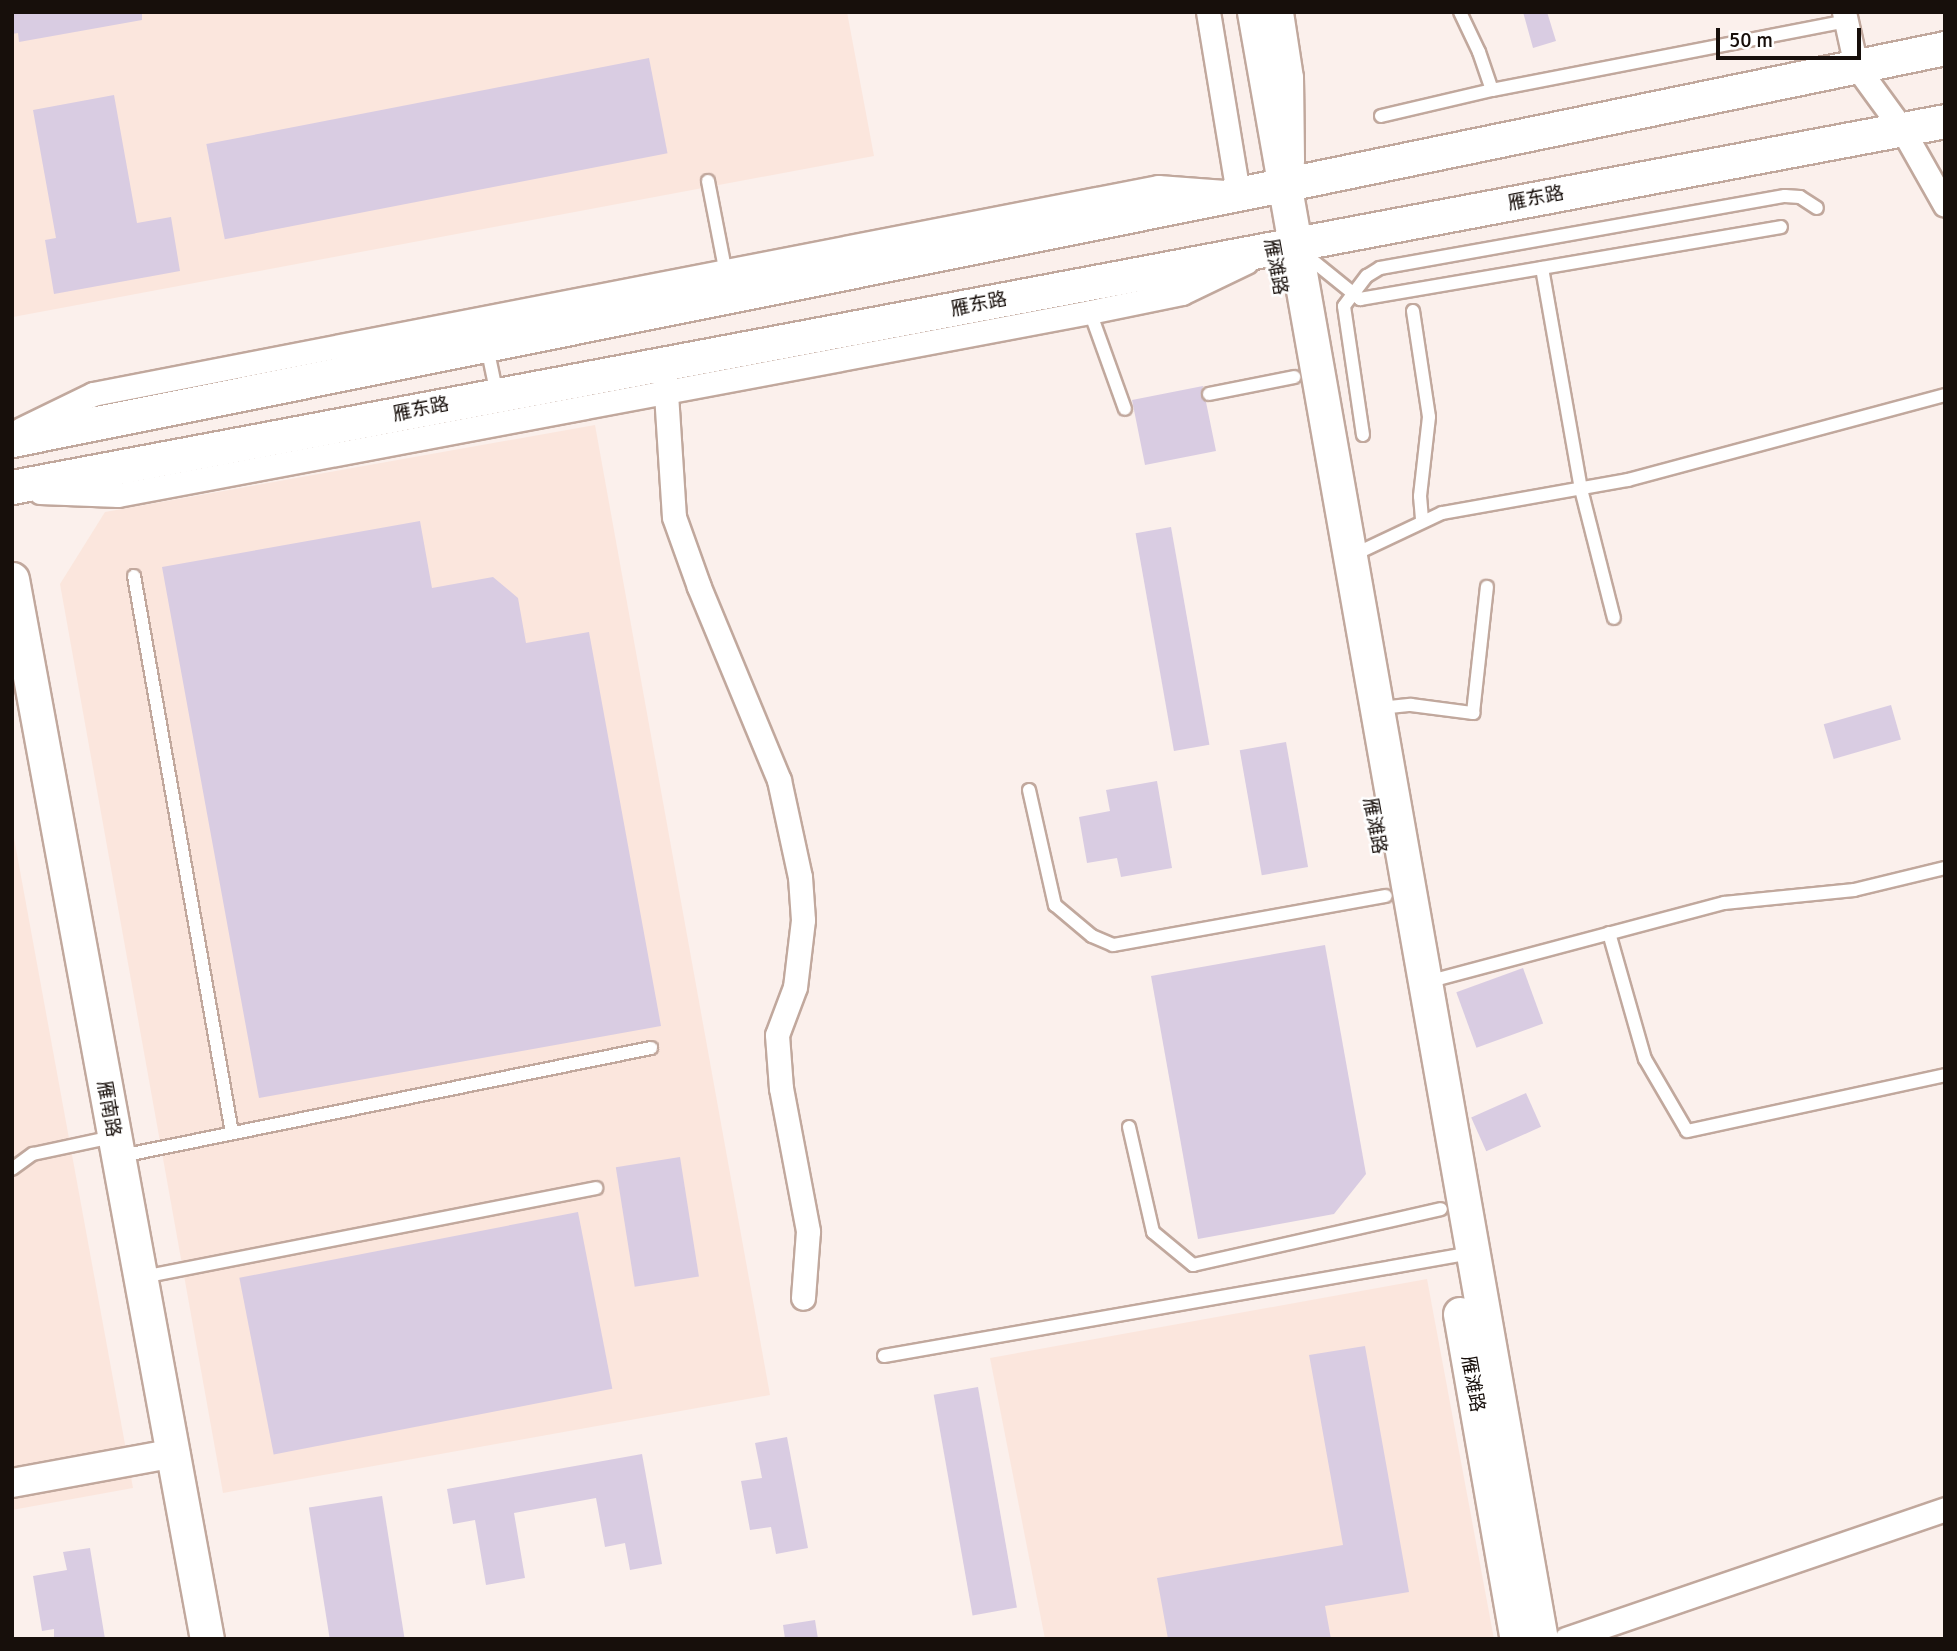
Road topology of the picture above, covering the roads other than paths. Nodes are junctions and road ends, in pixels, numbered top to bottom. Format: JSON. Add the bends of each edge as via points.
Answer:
{"nodes":[{"id":1,"x":1208,"y":12,"type":"edge"},
{"id":2,"x":1230,"y":12,"type":"edge"},
{"id":3,"x":1254,"y":12,"type":"edge"},
{"id":4,"x":1281,"y":12,"type":"edge"},
{"id":5,"x":1460,"y":12,"type":"edge"},
{"id":6,"x":1845,"y":16,"type":"edge"},
{"id":7,"x":1945,"y":48,"type":"edge"},
{"id":8,"x":1856,"y":66,"type":"junction"},
{"id":9,"x":1492,"y":90,"type":"junction"},
{"id":10,"x":1381,"y":116,"type":"dead end"},
{"id":11,"x":1945,"y":121,"type":"edge"},
{"id":12,"x":1902,"y":129,"type":"junction"},
{"id":13,"x":708,"y":181,"type":"dead end"},
{"id":14,"x":1268,"y":187,"type":"junction"},
{"id":15,"x":1945,"y":205,"type":"edge"},
{"id":16,"x":1817,"y":208,"type":"dead end"},
{"id":17,"x":1781,"y":227,"type":"dead end"},
{"id":18,"x":1282,"y":247,"type":"junction"},
{"id":19,"x":1542,"y":268,"type":"junction"},
{"id":20,"x":728,"y":283,"type":"junction"},
{"id":21,"x":1352,"y":293,"type":"junction"},
{"id":22,"x":1085,"y":299,"type":"junction"},
{"id":23,"x":1413,"y":311,"type":"dead end"},
{"id":24,"x":486,"y":344,"type":"junction"},
{"id":25,"x":1294,"y":377,"type":"junction"},
{"id":26,"x":665,"y":378,"type":"junction"},
{"id":27,"x":1209,"y":394,"type":"dead end"},
{"id":28,"x":1945,"y":395,"type":"edge"},
{"id":29,"x":500,"y":409,"type":"junction"},
{"id":30,"x":1125,"y":409,"type":"dead end"},
{"id":31,"x":12,"y":433,"type":"edge"},
{"id":32,"x":1363,"y":435,"type":"dead end"},
{"id":33,"x":12,"y":440,"type":"edge"},
{"id":34,"x":12,"y":489,"type":"edge"},
{"id":35,"x":1581,"y":489,"type":"junction"},
{"id":36,"x":1422,"y":521,"type":"junction"},
{"id":37,"x":1349,"y":556,"type":"junction"},
{"id":38,"x":134,"y":576,"type":"dead end"},
{"id":39,"x":12,"y":579,"type":"edge"},
{"id":40,"x":1488,"y":587,"type":"dead end"},
{"id":41,"x":1614,"y":618,"type":"dead end"},
{"id":42,"x":1376,"y":709,"type":"junction"},
{"id":43,"x":1029,"y":790,"type":"dead end"},
{"id":44,"x":1945,"y":868,"type":"edge"},
{"id":45,"x":1386,"y":896,"type":"junction"},
{"id":46,"x":1609,"y":933,"type":"junction"},
{"id":47,"x":1424,"y":982,"type":"junction"},
{"id":48,"x":651,"y":1048,"type":"dead end"},
{"id":49,"x":1945,"y":1075,"type":"edge"},
{"id":50,"x":1129,"y":1127,"type":"dead end"},
{"id":51,"x":232,"y":1133,"type":"junction"},
{"id":52,"x":115,"y":1147,"type":"junction"},
{"id":53,"x":12,"y":1169,"type":"edge"},
{"id":54,"x":596,"y":1188,"type":"dead end"},
{"id":55,"x":1441,"y":1209,"type":"junction"},
{"id":56,"x":1461,"y":1255,"type":"junction"},
{"id":57,"x":139,"y":1278,"type":"junction"},
{"id":58,"x":803,"y":1298,"type":"dead end"},
{"id":59,"x":884,"y":1356,"type":"dead end"},
{"id":60,"x":175,"y":1453,"type":"junction"},
{"id":61,"x":12,"y":1483,"type":"edge"},
{"id":62,"x":1945,"y":1508,"type":"edge"},
{"id":63,"x":207,"y":1639,"type":"edge"},
{"id":64,"x":1517,"y":1639,"type":"edge"},
{"id":65,"x":1541,"y":1639,"type":"edge"},
{"id":66,"x":1566,"y":1639,"type":"edge"}],
"edges":[{"from":1,"to":14,"type":"street","name":"雁滩路"},
{"from":2,"to":14,"type":"main road","name":"雁滩路"},
{"from":3,"to":14,"type":"main road","name":"雁滩路"},
{"from":4,"to":14,"type":"street","name":"雁滩路","via":[[1291,78]]},
{"from":5,"to":9,"type":"lane"},
{"from":6,"to":8,"type":"street"},
{"from":6,"to":9,"type":"lane"},
{"from":7,"to":8,"type":"main road"},
{"from":8,"to":12,"type":"street"},
{"from":8,"to":14,"type":"main road"},
{"from":9,"to":10,"type":"lane"},
{"from":11,"to":12,"type":"main road","name":"雁东路"},
{"from":12,"to":15,"type":"street"},
{"from":12,"to":18,"type":"main road","name":"雁东路"},
{"from":13,"to":20,"type":"lane"},
{"from":14,"to":18,"type":"main road","name":"雁滩路"},
{"from":14,"to":20,"type":"main road"},
{"from":16,"to":21,"type":"lane","via":[[1800,197],[1786,196],[1394,265],[1367,276]]},
{"from":17,"to":19,"type":"lane"},
{"from":18,"to":21,"type":"lane"},
{"from":18,"to":22,"type":"main road","name":"雁东路"},
{"from":18,"to":25,"type":"main road","name":"雁滩路"},
{"from":18,"to":37,"type":"main road","name":"雁滩路"},
{"from":19,"to":21,"type":"lane","via":[[1360,299]]},
{"from":19,"to":35,"type":"lane"},
{"from":20,"to":24,"type":"main road"},
{"from":20,"to":31,"type":"street","via":[[93,394]]},
{"from":21,"to":32,"type":"lane","via":[[1344,306]]},
{"from":22,"to":26,"type":"main road","name":"雁东路"},
{"from":22,"to":30,"type":"lane"},
{"from":23,"to":36,"type":"lane","via":[[1429,417],[1420,496]]},
{"from":24,"to":29,"type":"lane"},
{"from":24,"to":33,"type":"main road"},
{"from":25,"to":27,"type":"lane"},
{"from":25,"to":45,"type":"main road","name":"雁滩路"},
{"from":26,"to":29,"type":"main road","name":"雁东路"},
{"from":26,"to":58,"type":"street","via":[[674,517],[779,780],[800,877],[803,919],[795,988],[778,1035],[781,1088],[808,1231]]},
{"from":28,"to":35,"type":"lane"},
{"from":29,"to":34,"type":"main road","name":"雁东路"},
{"from":35,"to":36,"type":"lane","via":[[1442,513]]},
{"from":35,"to":41,"type":"lane"},
{"from":36,"to":37,"type":"lane"},
{"from":37,"to":42,"type":"main road","name":"雁滩路"},
{"from":38,"to":51,"type":"lane"},
{"from":39,"to":52,"type":"main road","name":"雁南路"},
{"from":40,"to":42,"type":"lane","via":[[1474,713],[1411,705]]},
{"from":42,"to":47,"type":"main road","name":"雁滩路"},
{"from":43,"to":45,"type":"lane","via":[[1055,905],[1092,936],[1113,945]]},
{"from":44,"to":46,"type":"lane","via":[[1854,890],[1724,903]]},
{"from":45,"to":55,"type":"main road","name":"雁滩路"},
{"from":46,"to":47,"type":"lane"},
{"from":46,"to":49,"type":"lane","via":[[1645,1059],[1687,1131]]},
{"from":47,"to":56,"type":"main road","name":"雁滩路"},
{"from":48,"to":51,"type":"lane"},
{"from":50,"to":55,"type":"lane","via":[[1153,1232],[1193,1265]]},
{"from":51,"to":52,"type":"lane"},
{"from":52,"to":53,"type":"lane","via":[[33,1154]]},
{"from":52,"to":57,"type":"main road","name":"雁南路"},
{"from":54,"to":57,"type":"lane"},
{"from":55,"to":56,"type":"main road","name":"雁滩路"},
{"from":56,"to":59,"type":"lane"},
{"from":56,"to":64,"type":"main road","name":"雁滩路"},
{"from":56,"to":65,"type":"main road","name":"雁滩路"},
{"from":57,"to":60,"type":"main road","name":"雁南路"},
{"from":60,"to":61,"type":"street"},
{"from":60,"to":63,"type":"main road","name":"雁南路"},
{"from":62,"to":66,"type":"street"}]}
